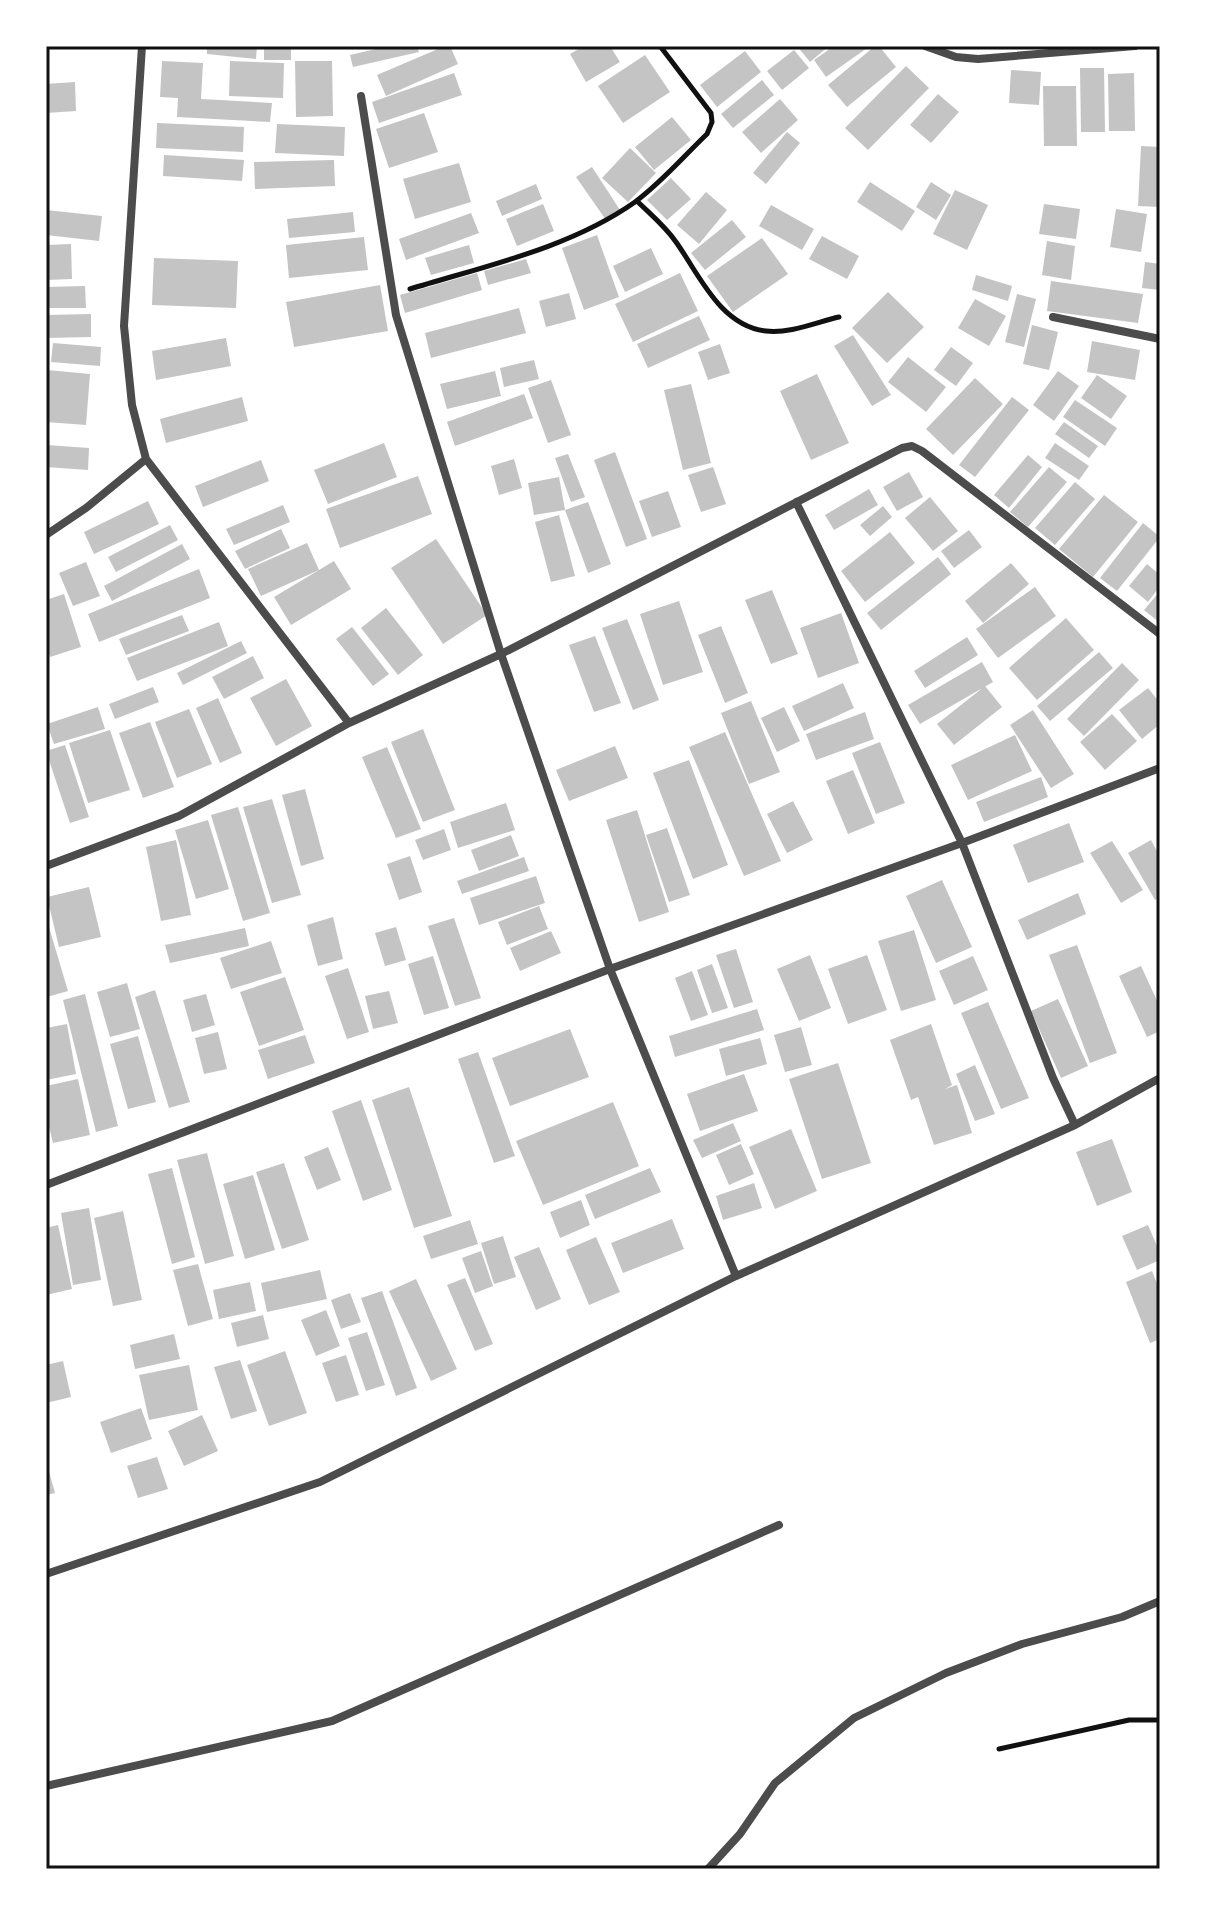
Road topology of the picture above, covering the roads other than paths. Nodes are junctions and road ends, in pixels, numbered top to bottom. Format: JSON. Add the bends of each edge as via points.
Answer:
{"nodes":[{"id":1,"x":142,"y":46,"type":"edge"},
{"id":2,"x":925,"y":46,"type":"edge"},
{"id":3,"x":1135,"y":46,"type":"edge"},
{"id":4,"x":1074,"y":48,"type":"edge"},
{"id":5,"x":361,"y":96,"type":"dead end"},
{"id":6,"x":1053,"y":317,"type":"dead end"},
{"id":7,"x":1160,"y":339,"type":"edge"},
{"id":8,"x":146,"y":459,"type":"junction"},
{"id":9,"x":796,"y":502,"type":"junction"},
{"id":10,"x":46,"y":535,"type":"edge"},
{"id":11,"x":1160,"y":634,"type":"edge"},
{"id":12,"x":501,"y":654,"type":"junction"},
{"id":13,"x":349,"y":723,"type":"junction"},
{"id":14,"x":1160,"y":768,"type":"edge"},
{"id":15,"x":962,"y":843,"type":"junction"},
{"id":16,"x":46,"y":866,"type":"edge"},
{"id":17,"x":610,"y":969,"type":"junction"},
{"id":18,"x":1160,"y":1078,"type":"edge"},
{"id":19,"x":1075,"y":1125,"type":"junction"},
{"id":20,"x":46,"y":1185,"type":"edge"},
{"id":21,"x":736,"y":1276,"type":"junction"},
{"id":22,"x":779,"y":1525,"type":"dead end"},
{"id":23,"x":46,"y":1574,"type":"edge"},
{"id":24,"x":1160,"y":1601,"type":"edge"},
{"id":25,"x":46,"y":1786,"type":"edge"},
{"id":26,"x":708,"y":1869,"type":"edge"}],
"edges":[{"from":1,"to":8,"type":"street","via":[[124,326],[132,405]]},
{"from":2,"to":4,"type":"street","via":[[978,59]]},
{"from":3,"to":4,"type":"street"},
{"from":5,"to":12,"type":"street","via":[[396,315]]},
{"from":6,"to":7,"type":"street"},
{"from":8,"to":10,"type":"street"},
{"from":8,"to":13,"type":"street"},
{"from":9,"to":11,"type":"street","via":[[912,446]]},
{"from":9,"to":12,"type":"street"},
{"from":9,"to":15,"type":"street"},
{"from":12,"to":13,"type":"street"},
{"from":12,"to":17,"type":"street"},
{"from":13,"to":16,"type":"street","via":[[179,816]]},
{"from":14,"to":15,"type":"street"},
{"from":15,"to":17,"type":"street"},
{"from":15,"to":19,"type":"street"},
{"from":17,"to":20,"type":"street"},
{"from":17,"to":21,"type":"street"},
{"from":18,"to":19,"type":"street"},
{"from":19,"to":21,"type":"street"},
{"from":21,"to":23,"type":"street","via":[[320,1482]]},
{"from":22,"to":25,"type":"street","via":[[332,1721]]},
{"from":24,"to":26,"type":"street","via":[[946,1673],[854,1718],[775,1783]]}]}
